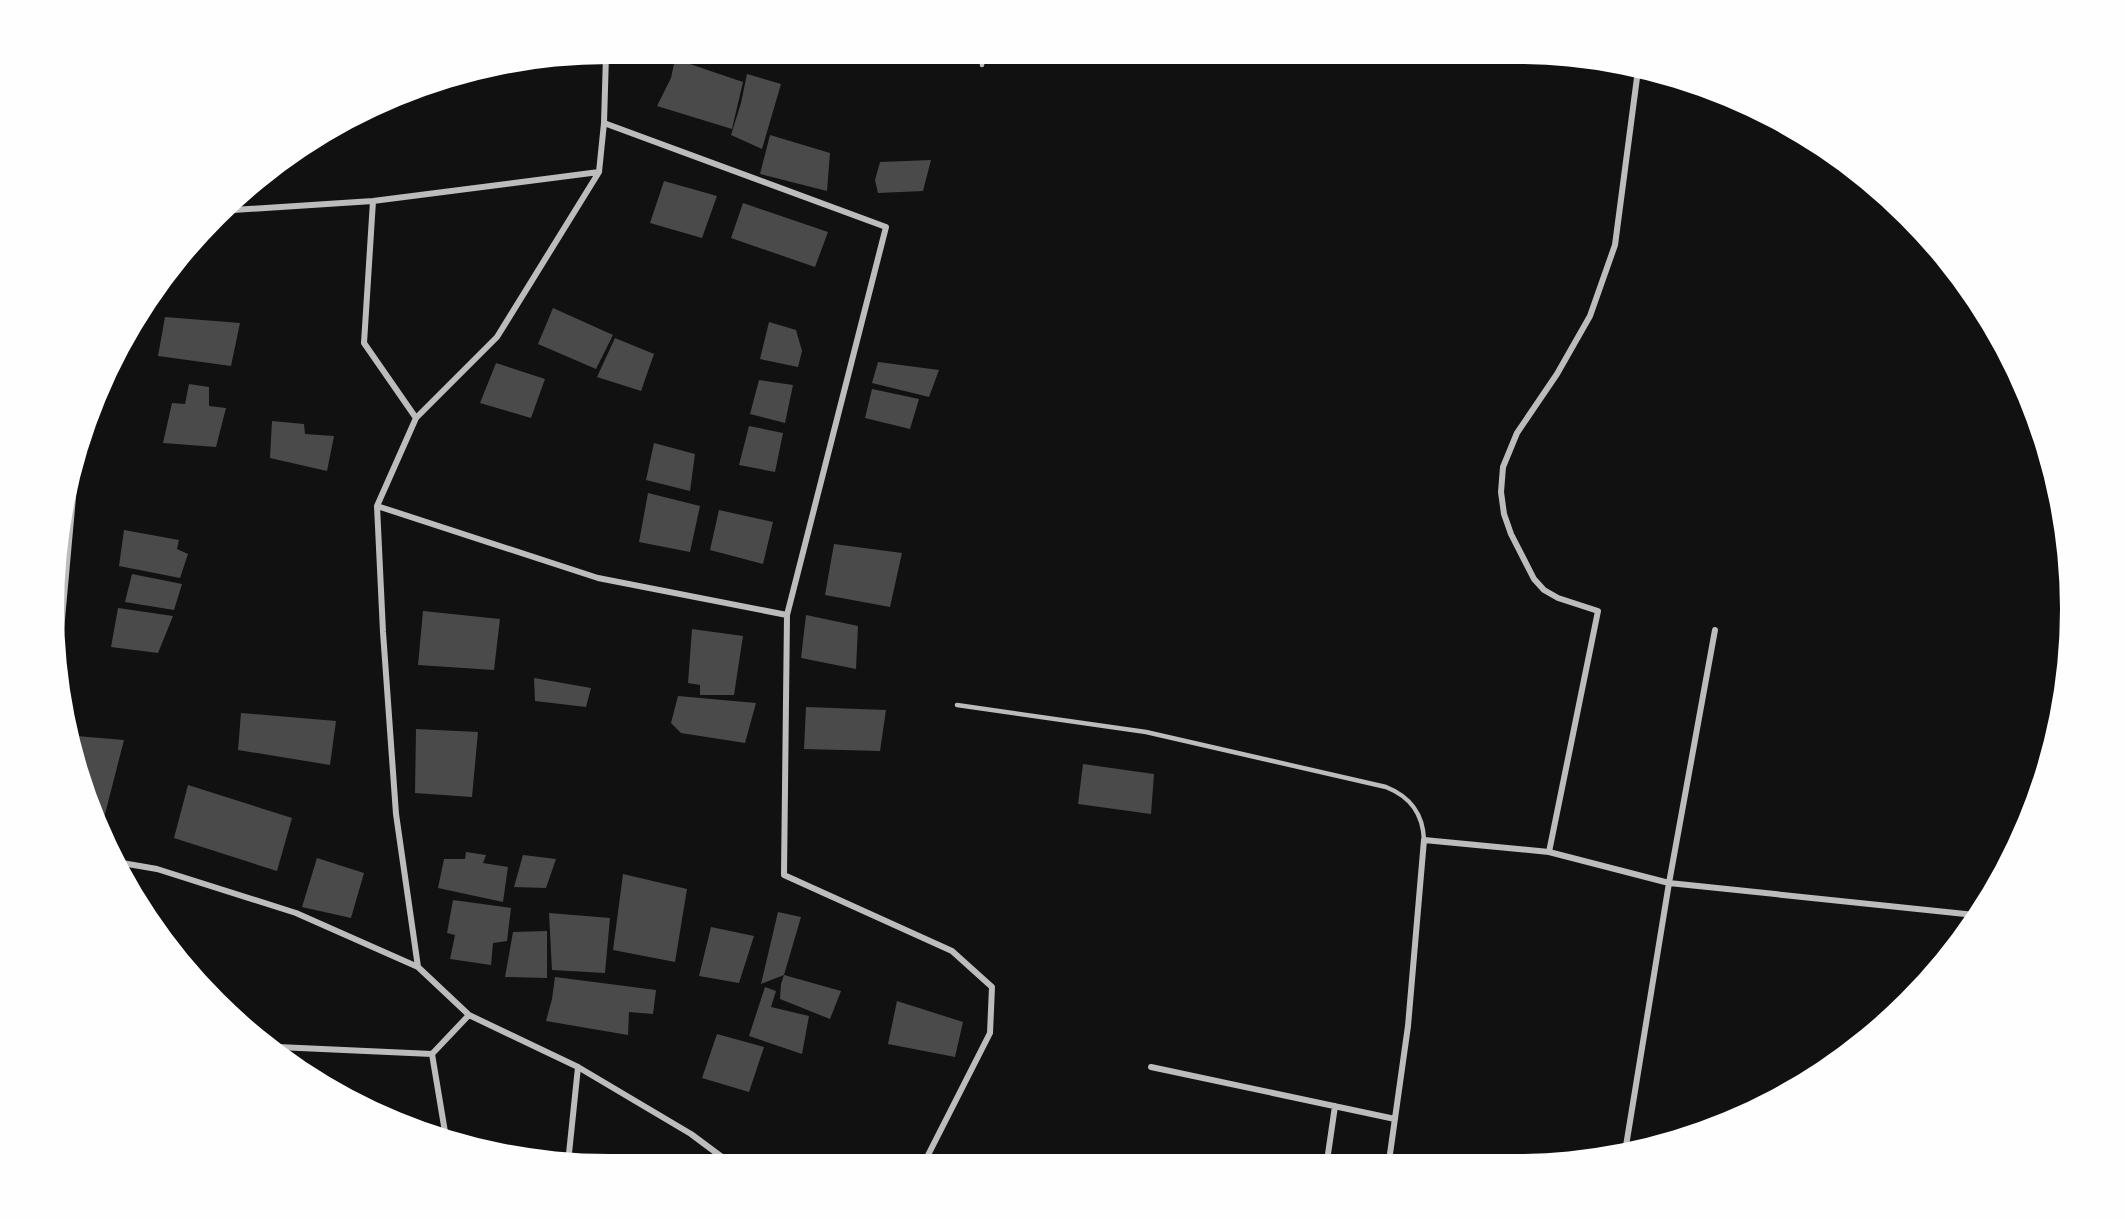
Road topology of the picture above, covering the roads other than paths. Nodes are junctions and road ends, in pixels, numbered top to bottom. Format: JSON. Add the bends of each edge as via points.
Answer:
{"nodes":[{"id":1,"x":606,"y":64,"type":"edge"},
{"id":2,"x":1637,"y":78,"type":"edge"},
{"id":3,"x":604,"y":123,"type":"junction"},
{"id":4,"x":599,"y":172,"type":"junction"},
{"id":5,"x":373,"y":201,"type":"junction"},
{"id":6,"x":240,"y":210,"type":"edge"},
{"id":7,"x":416,"y":418,"type":"junction"},
{"id":8,"x":377,"y":506,"type":"junction"},
{"id":9,"x":787,"y":615,"type":"junction"},
{"id":10,"x":1715,"y":630,"type":"dead end"},
{"id":11,"x":957,"y":705,"type":"dead end"},
{"id":12,"x":1424,"y":840,"type":"junction"},
{"id":13,"x":1549,"y":852,"type":"junction"},
{"id":14,"x":128,"y":864,"type":"edge"},
{"id":15,"x":1669,"y":883,"type":"junction"},
{"id":16,"x":1967,"y":914,"type":"edge"},
{"id":17,"x":418,"y":967,"type":"junction"},
{"id":18,"x":469,"y":1015,"type":"junction"},
{"id":19,"x":285,"y":1047,"type":"edge"},
{"id":20,"x":432,"y":1054,"type":"junction"},
{"id":21,"x":578,"y":1067,"type":"junction"},
{"id":22,"x":1151,"y":1067,"type":"dead end"},
{"id":23,"x":1335,"y":1106,"type":"junction"},
{"id":24,"x":1395,"y":1119,"type":"junction"},
{"id":25,"x":445,"y":1129,"type":"edge"},
{"id":26,"x":1626,"y":1143,"type":"edge"},
{"id":27,"x":569,"y":1153,"type":"edge"},
{"id":28,"x":718,"y":1154,"type":"edge"},
{"id":29,"x":929,"y":1154,"type":"edge"},
{"id":30,"x":1328,"y":1154,"type":"edge"},
{"id":31,"x":1390,"y":1154,"type":"edge"}],
"edges":[{"from":1,"to":3,"type":"street"},
{"from":2,"to":13,"type":"street","via":[[1617,234],[1590,316],[1517,433],[1503,467],[1504,514],[1534,579],[1558,598],[1598,611]]},
{"from":3,"to":4,"type":"street"},
{"from":3,"to":9,"type":"street","via":[[886,227]]},
{"from":4,"to":5,"type":"street"},
{"from":4,"to":7,"type":"street","via":[[497,337]]},
{"from":5,"to":6,"type":"street"},
{"from":5,"to":7,"type":"street","via":[[364,343]]},
{"from":7,"to":8,"type":"street"},
{"from":8,"to":9,"type":"street","via":[[598,578]]},
{"from":8,"to":17,"type":"street","via":[[396,814]]},
{"from":9,"to":29,"type":"street","via":[[784,875],[952,951],[992,987],[990,1033]]},
{"from":10,"to":15,"type":"street"},
{"from":11,"to":12,"type":"lane","via":[[1146,732],[1386,787],[1407,798],[1415,808]]},
{"from":12,"to":13,"type":"street"},
{"from":12,"to":24,"type":"street","via":[[1408,1026]]},
{"from":13,"to":15,"type":"street"},
{"from":14,"to":17,"type":"street","via":[[157,869],[296,913]]},
{"from":15,"to":16,"type":"street"},
{"from":15,"to":26,"type":"street"},
{"from":17,"to":18,"type":"street"},
{"from":18,"to":20,"type":"street"},
{"from":18,"to":21,"type":"street"},
{"from":19,"to":20,"type":"street"},
{"from":20,"to":25,"type":"street"},
{"from":21,"to":27,"type":"street"},
{"from":21,"to":28,"type":"street"},
{"from":22,"to":23,"type":"street"},
{"from":23,"to":24,"type":"street"},
{"from":23,"to":30,"type":"street"},
{"from":24,"to":31,"type":"street"}]}
